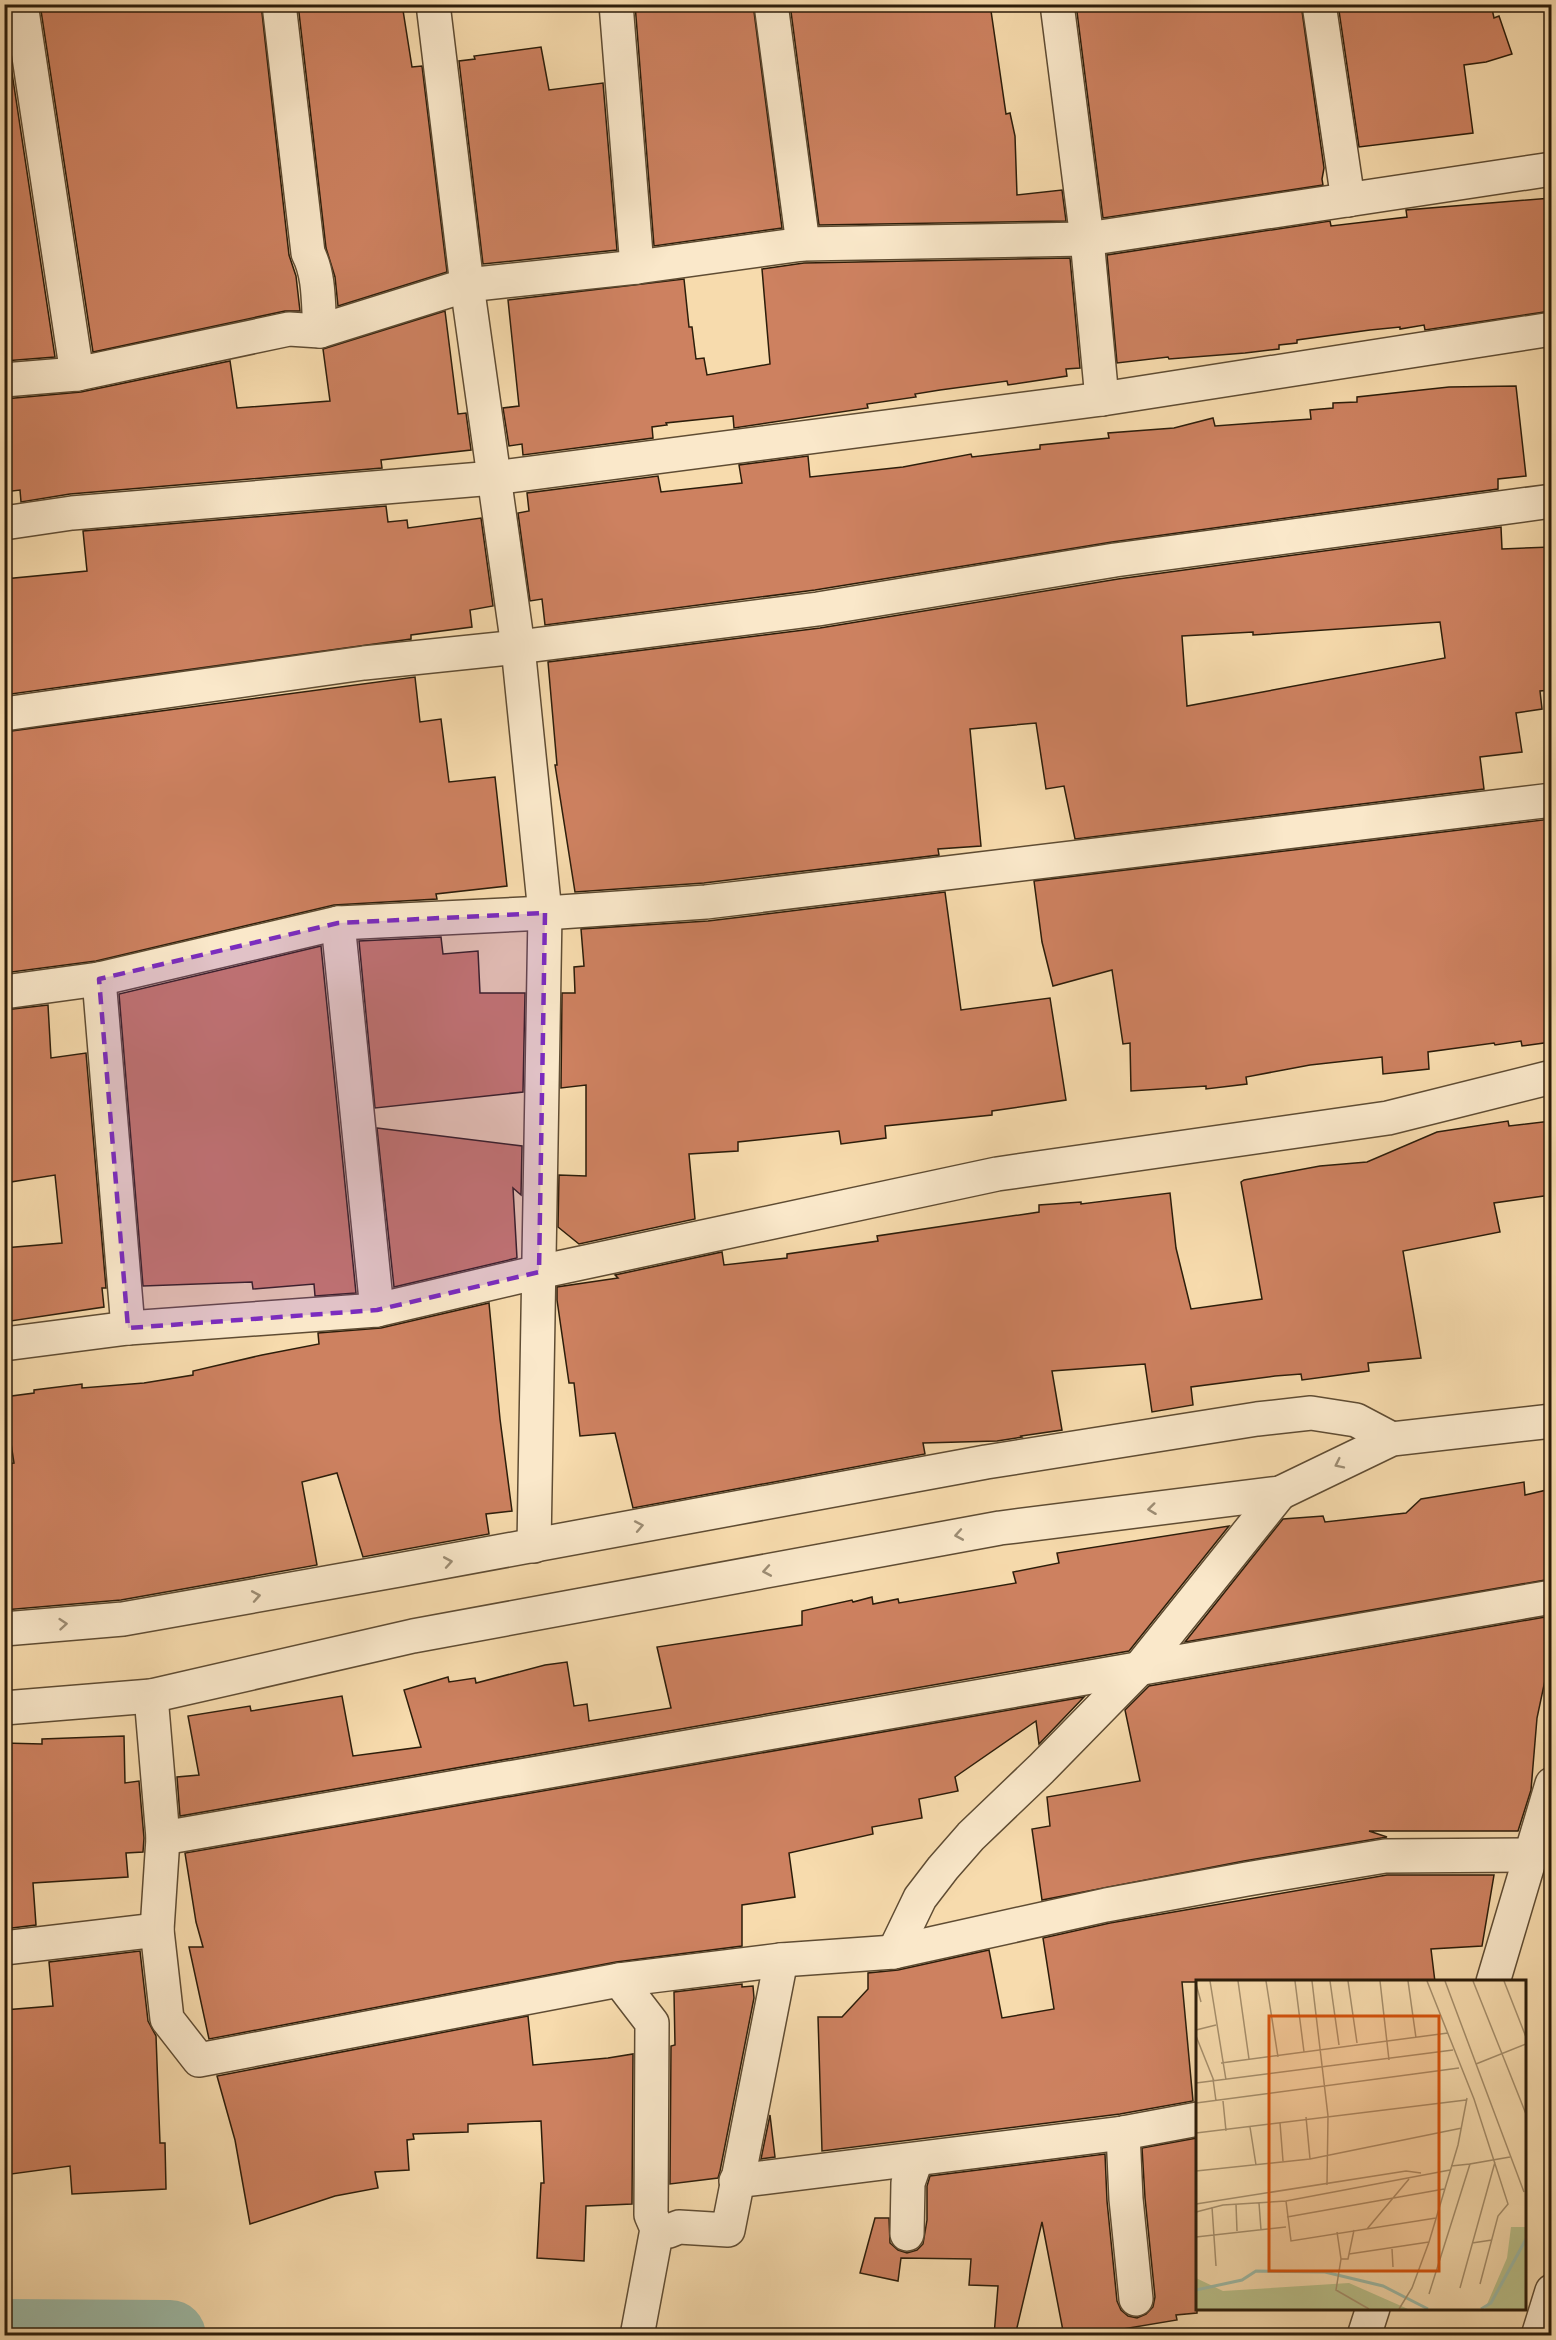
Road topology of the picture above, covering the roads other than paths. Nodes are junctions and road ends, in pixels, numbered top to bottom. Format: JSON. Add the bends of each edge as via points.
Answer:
{"nodes":[{"id":1,"x":21,"y":4,"type":"edge"},
{"id":2,"x":279,"y":4,"type":"edge"},
{"id":3,"x":433,"y":4,"type":"edge"},
{"id":4,"x":616,"y":4,"type":"edge"},
{"id":5,"x":771,"y":4,"type":"edge"},
{"id":6,"x":1057,"y":4,"type":"edge"},
{"id":7,"x":1319,"y":4,"type":"edge"},
{"id":8,"x":1551,"y":169,"type":"edge"},
{"id":9,"x":1348,"y":200,"type":"junction"},
{"id":10,"x":1087,"y":239,"type":"junction"},
{"id":11,"x":803,"y":244,"type":"junction"},
{"id":12,"x":637,"y":267,"type":"junction"},
{"id":13,"x":467,"y":285,"type":"junction"},
{"id":14,"x":1551,"y":329,"type":"edge"},
{"id":15,"x":320,"y":331,"type":"junction"},
{"id":16,"x":77,"y":374,"type":"junction"},
{"id":17,"x":4,"y":380,"type":"edge"},
{"id":18,"x":1102,"y":399,"type":"junction"},
{"id":19,"x":494,"y":478,"type":"junction"},
{"id":20,"x":1551,"y":501,"type":"edge"},
{"id":21,"x":4,"y":523,"type":"edge"},
{"id":22,"x":518,"y":647,"type":"junction"},
{"id":23,"x":4,"y":714,"type":"edge"},
{"id":24,"x":1551,"y":800,"type":"edge"},
{"id":25,"x":544,"y":913,"type":"junction"},
{"id":26,"x":338,"y":923,"type":"junction"},
{"id":27,"x":99,"y":979,"type":"junction"},
{"id":28,"x":4,"y":992,"type":"edge"},
{"id":29,"x":1551,"y":1077,"type":"edge"},
{"id":30,"x":538,"y":1272,"type":"junction"},
{"id":31,"x":377,"y":1310,"type":"junction"},
{"id":32,"x":128,"y":1328,"type":"junction"},
{"id":33,"x":4,"y":1344,"type":"edge"},
{"id":34,"x":1551,"y":1421,"type":"edge"},
{"id":35,"x":1392,"y":1439,"type":"junction"},
{"id":36,"x":1280,"y":1493,"type":"junction"},
{"id":37,"x":534,"y":1546,"type":"junction"},
{"id":38,"x":1551,"y":1597,"type":"edge"},
{"id":39,"x":4,"y":1629,"type":"edge"},
{"id":40,"x":1138,"y":1670,"type":"junction"},
{"id":41,"x":151,"y":1696,"type":"junction"},
{"id":42,"x":4,"y":1708,"type":"edge"},
{"id":43,"x":1551,"y":1784,"type":"edge"},
{"id":44,"x":163,"y":1838,"type":"junction"},
{"id":45,"x":1531,"y":1855,"type":"junction"},
{"id":46,"x":157,"y":1930,"type":"junction"},
{"id":47,"x":4,"y":1948,"type":"edge"},
{"id":48,"x":894,"y":1952,"type":"junction"},
{"id":49,"x":781,"y":1960,"type":"junction"},
{"id":50,"x":620,"y":1980,"type":"junction"},
{"id":51,"x":1494,"y":1980,"type":"edge"},
{"id":52,"x":1196,"y":2119,"type":"edge"},
{"id":53,"x":1123,"y":2133,"type":"junction"},
{"id":54,"x":916,"y":2160,"type":"junction"},
{"id":55,"x":736,"y":2181,"type":"junction"},
{"id":56,"x":657,"y":2231,"type":"junction"},
{"id":57,"x":907,"y":2234,"type":"dead end"},
{"id":58,"x":1551,"y":2290,"type":"edge"},
{"id":59,"x":1136,"y":2299,"type":"dead end"},
{"id":60,"x":1372,"y":2310,"type":"edge"},
{"id":61,"x":637,"y":2336,"type":"edge"},
{"id":62,"x":1364,"y":2336,"type":"edge"},
{"id":63,"x":1538,"y":2336,"type":"edge"}],
"edges":[{"from":1,"to":16,"type":"street"},
{"from":2,"to":15,"type":"street"},
{"from":3,"to":13,"type":"street"},
{"from":4,"to":12,"type":"street"},
{"from":5,"to":11,"type":"street"},
{"from":6,"to":10,"type":"street"},
{"from":7,"to":9,"type":"street"},
{"from":8,"to":9,"type":"street"},
{"from":9,"to":10,"type":"street"},
{"from":10,"to":11,"type":"street"},
{"from":10,"to":18,"type":"street"},
{"from":11,"to":12,"type":"street"},
{"from":12,"to":13,"type":"street"},
{"from":13,"to":15,"type":"street"},
{"from":13,"to":19,"type":"street"},
{"from":14,"to":18,"type":"street"},
{"from":15,"to":16,"type":"street","via":[[289,329]]},
{"from":16,"to":17,"type":"street"},
{"from":18,"to":19,"type":"street"},
{"from":19,"to":21,"type":"street","via":[[72,513]]},
{"from":19,"to":22,"type":"street"},
{"from":20,"to":22,"type":"street","via":[[1115,560],[818,609]]},
{"from":22,"to":23,"type":"street","via":[[364,663]]},
{"from":22,"to":25,"type":"street"},
{"from":24,"to":25,"type":"street","via":[[706,902]]},
{"from":25,"to":26,"type":"street"},
{"from":25,"to":30,"type":"street"},
{"from":26,"to":27,"type":"street"},
{"from":26,"to":31,"type":"street"},
{"from":27,"to":28,"type":"street"},
{"from":27,"to":32,"type":"street"},
{"from":29,"to":30,"type":"street","via":[[1388,1118],[997,1174]]},
{"from":30,"to":31,"type":"street"},
{"from":30,"to":37,"type":"street"},
{"from":31,"to":32,"type":"street"},
{"from":32,"to":33,"type":"street"},
{"from":34,"to":35,"type":"street"},
{"from":35,"to":36,"type":"street","one_way":true},
{"from":37,"to":35,"type":"street","one_way":true,"via":[[986,1462],[1257,1419],[1311,1413],[1345,1418]]},
{"from":36,"to":40,"type":"street"},
{"from":36,"to":41,"type":"street","one_way":true,"via":[[989,1530],[413,1636]]},
{"from":39,"to":37,"type":"street","one_way":true,"via":[[123,1619]]},
{"from":38,"to":40,"type":"street"},
{"from":40,"to":44,"type":"street"},
{"from":40,"to":48,"type":"street","via":[[943,1868],[920,1898]]},
{"from":41,"to":42,"type":"street"},
{"from":41,"to":44,"type":"street"},
{"from":43,"to":45,"type":"street"},
{"from":44,"to":46,"type":"street"},
{"from":45,"to":48,"type":"street","via":[[1385,1856],[1106,1905]]},
{"from":45,"to":51,"type":"street"},
{"from":46,"to":47,"type":"street"},
{"from":46,"to":50,"type":"street","via":[[167,2019],[199,2060]]},
{"from":48,"to":49,"type":"street"},
{"from":49,"to":50,"type":"street"},
{"from":49,"to":55,"type":"street"},
{"from":50,"to":56,"type":"street","via":[[652,2023],[651,2215]]},
{"from":52,"to":53,"type":"street"},
{"from":53,"to":54,"type":"street"},
{"from":53,"to":59,"type":"street"},
{"from":54,"to":55,"type":"street"},
{"from":54,"to":57,"type":"street","via":[[908,2183]]},
{"from":55,"to":56,"type":"street","via":[[728,2230],[679,2227]]},
{"from":56,"to":61,"type":"street"},
{"from":58,"to":63,"type":"street"},
{"from":60,"to":62,"type":"street"}]}
